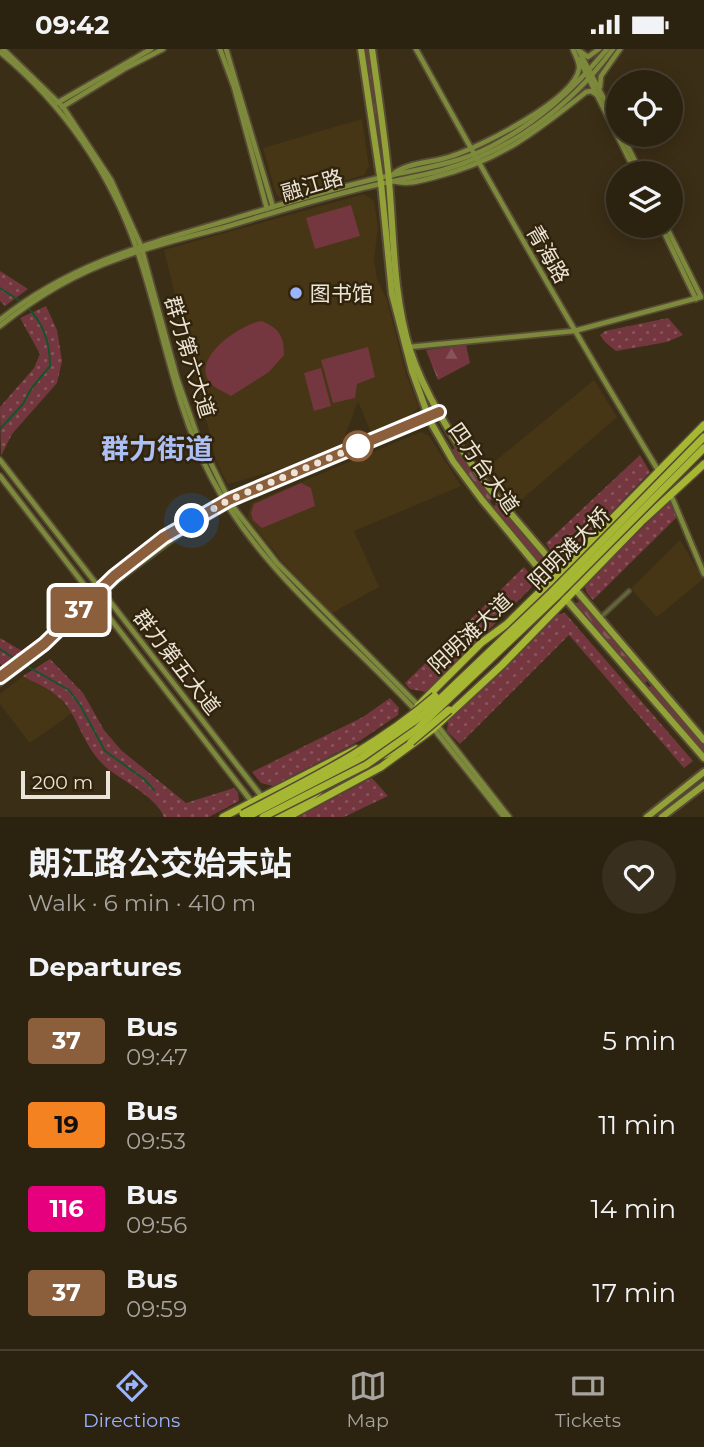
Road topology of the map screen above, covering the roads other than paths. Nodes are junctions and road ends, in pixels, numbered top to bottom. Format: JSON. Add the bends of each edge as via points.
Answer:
{"nodes":[{"id":1,"x":150,"y":49,"type":"edge"},
{"id":2,"x":163,"y":49,"type":"edge"},
{"id":3,"x":220,"y":49,"type":"edge"},
{"id":4,"x":226,"y":49,"type":"edge"},
{"id":5,"x":361,"y":49,"type":"edge"},
{"id":6,"x":372,"y":49,"type":"edge"},
{"id":7,"x":416,"y":49,"type":"edge"},
{"id":8,"x":575,"y":49,"type":"edge"},
{"id":9,"x":603,"y":49,"type":"edge"},
{"id":10,"x":613,"y":49,"type":"edge"},
{"id":11,"x":620,"y":49,"type":"edge"},
{"id":12,"x":2,"y":50,"type":"edge"},
{"id":13,"x":611,"y":61,"type":"junction"},
{"id":14,"x":591,"y":73,"type":"junction"},
{"id":15,"x":576,"y":92,"type":"junction"},
{"id":16,"x":600,"y":95,"type":"junction"},
{"id":17,"x":572,"y":104,"type":"junction"},
{"id":18,"x":606,"y":105,"type":"edge"},
{"id":19,"x":59,"y":106,"type":"junction"},
{"id":20,"x":472,"y":155,"type":"junction"},
{"id":21,"x":632,"y":161,"type":"edge"},
{"id":22,"x":443,"y":170,"type":"junction"},
{"id":23,"x":452,"y":173,"type":"junction"},
{"id":24,"x":390,"y":178,"type":"junction"},
{"id":25,"x":380,"y":180,"type":"junction"},
{"id":26,"x":270,"y":208,"type":"junction"},
{"id":27,"x":667,"y":238,"type":"edge"},
{"id":28,"x":671,"y":238,"type":"edge"},
{"id":29,"x":139,"y":249,"type":"junction"},
{"id":30,"x":698,"y":298,"type":"junction"},
{"id":31,"x":22,"y":305,"type":"junction"},
{"id":32,"x":0,"y":320,"type":"edge"},
{"id":33,"x":0,"y":326,"type":"edge"},
{"id":34,"x":574,"y":331,"type":"junction"},
{"id":35,"x":409,"y":347,"type":"junction"},
{"id":36,"x":440,"y":414,"type":"junction"},
{"id":37,"x":429,"y":419,"type":"junction"},
{"id":38,"x":704,"y":427,"type":"edge"},
{"id":39,"x":704,"y":437,"type":"edge"},
{"id":40,"x":704,"y":448,"type":"edge"},
{"id":41,"x":0,"y":460,"type":"edge"},
{"id":42,"x":703,"y":461,"type":"edge"},
{"id":43,"x":659,"y":470,"type":"junction"},
{"id":44,"x":0,"y":476,"type":"edge"},
{"id":45,"x":671,"y":495,"type":"junction"},
{"id":46,"x":228,"y":503,"type":"junction"},
{"id":47,"x":625,"y":507,"type":"junction"},
{"id":48,"x":641,"y":521,"type":"junction"},
{"id":49,"x":561,"y":572,"type":"junction"},
{"id":50,"x":704,"y":574,"type":"edge"},
{"id":51,"x":550,"y":582,"type":"junction"},
{"id":52,"x":575,"y":589,"type":"junction"},
{"id":53,"x":102,"y":591,"type":"junction"},
{"id":54,"x":629,"y":591,"type":"dead end"},
{"id":55,"x":95,"y":598,"type":"junction"},
{"id":56,"x":565,"y":598,"type":"junction"},
{"id":57,"x":600,"y":618,"type":"junction"},
{"id":58,"x":541,"y":622,"type":"junction"},
{"id":59,"x":506,"y":624,"type":"junction"},
{"id":60,"x":18,"y":666,"type":"junction"},
{"id":61,"x":0,"y":677,"type":"edge"},
{"id":62,"x":0,"y":683,"type":"edge"},
{"id":63,"x":416,"y":707,"type":"junction"},
{"id":64,"x":401,"y":724,"type":"junction"},
{"id":65,"x":435,"y":727,"type":"junction"},
{"id":66,"x":704,"y":740,"type":"edge"},
{"id":67,"x":411,"y":742,"type":"junction"},
{"id":68,"x":375,"y":754,"type":"junction"},
{"id":69,"x":704,"y":758,"type":"edge"},
{"id":70,"x":704,"y":772,"type":"edge"},
{"id":71,"x":325,"y":782,"type":"junction"},
{"id":72,"x":299,"y":785,"type":"junction"},
{"id":73,"x":704,"y":785,"type":"edge"},
{"id":74,"x":262,"y":797,"type":"junction"},
{"id":75,"x":253,"y":802,"type":"junction"},
{"id":76,"x":301,"y":805,"type":"junction"},
{"id":77,"x":223,"y":817,"type":"edge"},
{"id":78,"x":236,"y":817,"type":"edge"},
{"id":79,"x":247,"y":817,"type":"edge"},
{"id":80,"x":264,"y":817,"type":"edge"},
{"id":81,"x":278,"y":817,"type":"edge"},
{"id":82,"x":288,"y":817,"type":"edge"},
{"id":83,"x":507,"y":817,"type":"edge"},
{"id":84,"x":647,"y":817,"type":"edge"},
{"id":85,"x":662,"y":817,"type":"edge"}],
"edges":[{"from":1,"to":19,"type":"main road"},
{"from":2,"to":19,"type":"main road"},
{"from":3,"to":26,"type":"main road"},
{"from":4,"to":26,"type":"main road"},
{"from":5,"to":25,"type":"main road","name":"四方台大道"},
{"from":6,"to":24,"type":"main road","name":"四方台大道"},
{"from":7,"to":20,"type":"main road","name":"青海路"},
{"from":8,"to":9,"type":"main road","via":[[588,57]]},
{"from":8,"to":14,"type":"main road"},
{"from":8,"to":20,"type":"main road","via":[[579,67],[570,84]]},
{"from":9,"to":14,"type":"main road","name":"融江路"},
{"from":10,"to":14,"type":"main road","name":"融江路"},
{"from":11,"to":13,"type":"main road"},
{"from":12,"to":19,"type":"main road","name":"群力第六大道"},
{"from":13,"to":14,"type":"main road"},
{"from":13,"to":16,"type":"main road","via":[[601,76]]},
{"from":14,"to":15,"type":"main road","name":"融江路"},
{"from":14,"to":16,"type":"main road"},
{"from":14,"to":20,"type":"main road","name":"融江路","via":[[544,114]]},
{"from":15,"to":17,"type":"main road"},
{"from":15,"to":20,"type":"main road","name":"融江路","via":[[536,126],[506,144]]},
{"from":16,"to":17,"type":"main road","via":[[588,91]]},
{"from":16,"to":18,"type":"main road"},
{"from":16,"to":21,"type":"main road"},
{"from":17,"to":20,"type":"main road","via":[[534,133]]},
{"from":19,"to":29,"type":"main road","name":"群力第六大道","via":[[105,169]]},
{"from":20,"to":22,"type":"main road","name":"融江路"},
{"from":20,"to":23,"type":"main road"},
{"from":20,"to":24,"type":"main road","name":"融江路"},
{"from":20,"to":24,"type":"main road","via":[[398,169]]},
{"from":20,"to":34,"type":"main road","name":"青海路"},
{"from":22,"to":23,"type":"main road"},
{"from":22,"to":24,"type":"main road","name":"融江路"},
{"from":23,"to":24,"type":"main road","via":[[404,184]]},
{"from":24,"to":25,"type":"main road","name":"融江路"},
{"from":24,"to":35,"type":"main road","name":"四方台大道","via":[[395,277]]},
{"from":25,"to":26,"type":"main road","name":"融江路"},
{"from":25,"to":29,"type":"main road","name":"融江路"},
{"from":25,"to":37,"type":"main road","name":"四方台大道","via":[[394,303]]},
{"from":26,"to":29,"type":"main road","name":"融江路"},
{"from":27,"to":30,"type":"main road"},
{"from":28,"to":30,"type":"main road"},
{"from":29,"to":31,"type":"main road","name":"融江路","via":[[88,266]]},
{"from":29,"to":46,"type":"main road","name":"群力第六大道","via":[[185,401]]},
{"from":30,"to":34,"type":"main road"},
{"from":31,"to":32,"type":"main road","name":"融江路"},
{"from":31,"to":33,"type":"main road","name":"融江路"},
{"from":34,"to":35,"type":"main road"},
{"from":34,"to":43,"type":"main road","name":"青海路"},
{"from":35,"to":36,"type":"main road","name":"四方台大道"},
{"from":36,"to":37,"type":"main road"},
{"from":36,"to":49,"type":"main road","name":"四方台大道","via":[[482,479]]},
{"from":37,"to":46,"type":"main road"},
{"from":37,"to":51,"type":"main road","name":"四方台大道","via":[[462,474]]},
{"from":38,"to":43,"type":"highway","name":"阳明滩大道"},
{"from":38,"to":47,"type":"highway","bridge":true},
{"from":39,"to":68,"type":"highway","name":"阳明滩大桥","bridge":true,"via":[[551,593]]},
{"from":40,"to":68,"type":"highway","name":"阳明滩大桥","bridge":true,"via":[[439,711]]},
{"from":41,"to":53,"type":"main road","name":"群力第五大道"},
{"from":42,"to":45,"type":"highway","name":"阳明滩大道"},
{"from":42,"to":48,"type":"highway"},
{"from":43,"to":47,"type":"highway","name":"阳明滩大道"},
{"from":44,"to":55,"type":"main road","name":"群力第五大道"},
{"from":45,"to":48,"type":"highway","name":"阳明滩大道"},
{"from":45,"to":50,"type":"main road"},
{"from":46,"to":53,"type":"main road","via":[[153,545]]},
{"from":46,"to":63,"type":"main road","name":"群力第六大道","via":[[277,563]]},
{"from":47,"to":49,"type":"highway","name":"阳明滩大道"},
{"from":48,"to":52,"type":"highway","name":"阳明滩大道"},
{"from":49,"to":51,"type":"highway","name":"阳明滩大道"},
{"from":49,"to":52,"type":"main road","name":"四方台大道"},
{"from":51,"to":56,"type":"main road","name":"四方台大道"},
{"from":51,"to":59,"type":"highway","name":"阳明滩大道"},
{"from":52,"to":56,"type":"highway","name":"阳明滩大道"},
{"from":52,"to":57,"type":"main road","name":"四方台大道"},
{"from":53,"to":55,"type":"main road"},
{"from":53,"to":74,"type":"main road","name":"群力第五大道"},
{"from":54,"to":57,"type":"street"},
{"from":55,"to":60,"type":"main road"},
{"from":55,"to":75,"type":"main road","name":"群力第五大道"},
{"from":56,"to":58,"type":"highway","name":"阳明滩大道"},
{"from":56,"to":69,"type":"main road","name":"四方台大道"},
{"from":57,"to":66,"type":"main road","name":"四方台大道"},
{"from":58,"to":65,"type":"highway","name":"阳明滩大道"},
{"from":58,"to":67,"type":"highway","bridge":true},
{"from":59,"to":63,"type":"highway","name":"阳明滩大道"},
{"from":59,"to":64,"type":"highway","bridge":true},
{"from":60,"to":61,"type":"main road"},
{"from":60,"to":62,"type":"main road"},
{"from":63,"to":65,"type":"main road","name":"群力第六大道"},
{"from":63,"to":74,"type":"highway","name":"阳明滩大道","via":[[369,742]]},
{"from":64,"to":68,"type":"highway","bridge":true},
{"from":64,"to":72,"type":"highway","bridge":true},
{"from":65,"to":82,"type":"highway","name":"阳明滩大道","via":[[381,767]]},
{"from":65,"to":83,"type":"main road","name":"群力第六大道"},
{"from":67,"to":68,"type":"highway","bridge":true},
{"from":67,"to":76,"type":"highway","via":[[374,768]]},
{"from":68,"to":71,"type":"highway","name":"阳明滩大桥","bridge":true},
{"from":70,"to":84,"type":"main road"},
{"from":71,"to":72,"type":"highway","bridge":true},
{"from":71,"to":76,"type":"highway","bridge":true},
{"from":71,"to":79,"type":"highway","name":"阳明滩大桥","bridge":true},
{"from":71,"to":80,"type":"highway","name":"阳明滩大桥","bridge":true},
{"from":72,"to":78,"type":"highway","bridge":true},
{"from":73,"to":85,"type":"main road"},
{"from":74,"to":75,"type":"highway","name":"阳明滩大道"},
{"from":74,"to":81,"type":"main road","name":"群力第五大道"},
{"from":75,"to":77,"type":"highway","name":"阳明滩大道"},
{"from":75,"to":80,"type":"main road","name":"群力第五大道"},
{"from":76,"to":81,"type":"highway"}]}
